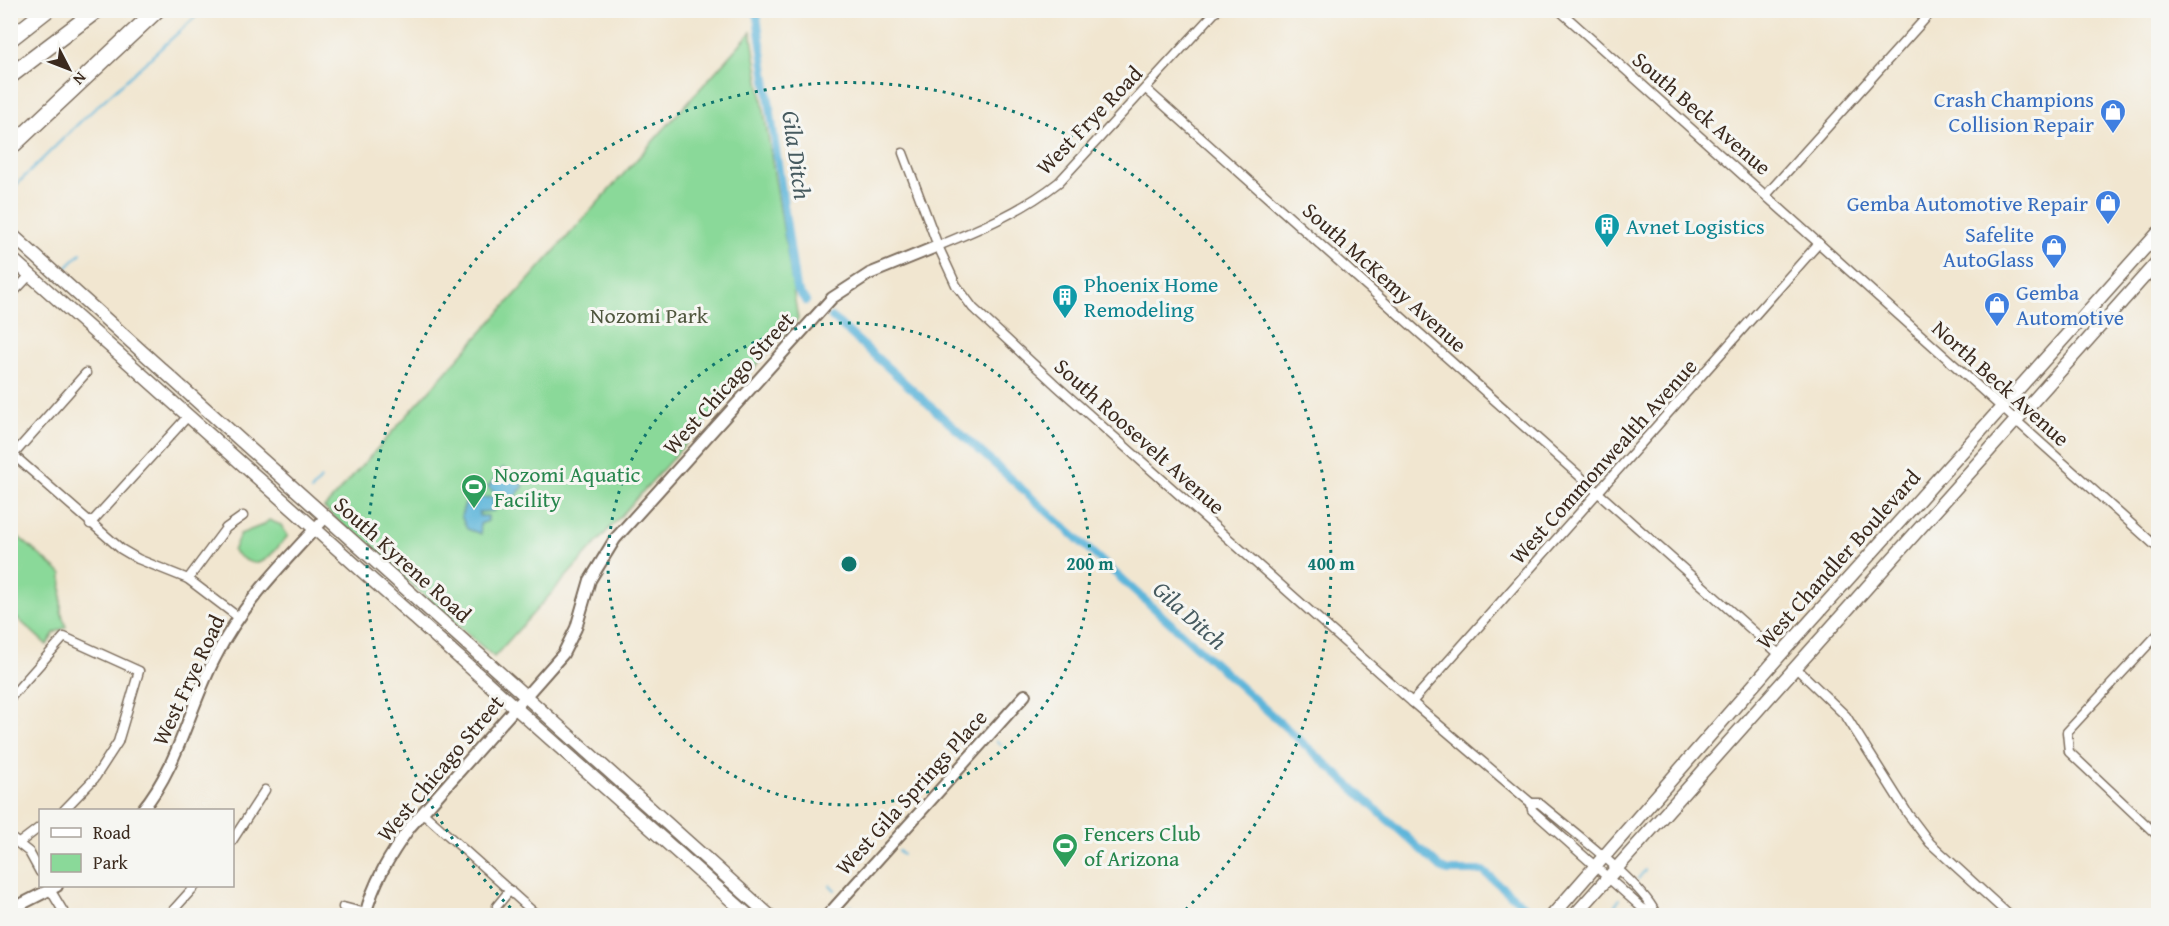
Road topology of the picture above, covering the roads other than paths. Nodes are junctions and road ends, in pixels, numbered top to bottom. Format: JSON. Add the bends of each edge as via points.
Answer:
{"nodes":[{"id":1,"x":47,"y":10,"type":"edge"},
{"id":2,"x":97,"y":10,"type":"edge"},
{"id":3,"x":157,"y":10,"type":"edge"},
{"id":4,"x":1217,"y":10,"type":"edge"},
{"id":5,"x":1559,"y":10,"type":"edge"},
{"id":6,"x":1933,"y":10,"type":"edge"},
{"id":7,"x":10,"y":39,"type":"edge"},
{"id":8,"x":10,"y":76,"type":"edge"},
{"id":9,"x":1146,"y":89,"type":"junction"},
{"id":10,"x":10,"y":148,"type":"edge"},
{"id":11,"x":903,"y":153,"type":"dead end"},
{"id":12,"x":1767,"y":195,"type":"junction"},
{"id":13,"x":10,"y":233,"type":"edge"},
{"id":14,"x":2158,"y":233,"type":"edge"},
{"id":15,"x":1820,"y":243,"type":"junction"},
{"id":16,"x":938,"y":246,"type":"junction"},
{"id":17,"x":10,"y":257,"type":"edge"},
{"id":18,"x":2158,"y":261,"type":"edge"},
{"id":19,"x":31,"y":274,"type":"junction"},
{"id":20,"x":10,"y":296,"type":"edge"},
{"id":21,"x":105,"y":319,"type":"junction"},
{"id":22,"x":86,"y":373,"type":"dead end"},
{"id":23,"x":2002,"y":408,"type":"junction"},
{"id":24,"x":189,"y":415,"type":"junction"},
{"id":25,"x":2015,"y":420,"type":"junction"},
{"id":26,"x":12,"y":453,"type":"edge"},
{"id":27,"x":1599,"y":491,"type":"junction"},
{"id":28,"x":243,"y":516,"type":"dead end"},
{"id":29,"x":321,"y":523,"type":"junction"},
{"id":30,"x":90,"y":524,"type":"junction"},
{"id":31,"x":2158,"y":548,"type":"edge"},
{"id":32,"x":188,"y":579,"type":"junction"},
{"id":33,"x":238,"y":617,"type":"junction"},
{"id":34,"x":2158,"y":634,"type":"edge"},
{"id":35,"x":1780,"y":655,"type":"junction"},
{"id":36,"x":1795,"y":667,"type":"junction"},
{"id":37,"x":1025,"y":695,"type":"dead end"},
{"id":38,"x":10,"y":698,"type":"edge"},
{"id":39,"x":526,"y":698,"type":"junction"},
{"id":40,"x":1412,"y":702,"type":"junction"},
{"id":41,"x":517,"y":708,"type":"junction"},
{"id":42,"x":265,"y":790,"type":"dead end"},
{"id":43,"x":65,"y":809,"type":"edge"},
{"id":44,"x":143,"y":809,"type":"edge"},
{"id":45,"x":423,"y":813,"type":"junction"},
{"id":46,"x":39,"y":828,"type":"edge"},
{"id":47,"x":2158,"y":836,"type":"edge"},
{"id":48,"x":10,"y":837,"type":"edge"},
{"id":49,"x":234,"y":838,"type":"edge"},
{"id":50,"x":19,"y":843,"type":"junction"},
{"id":51,"x":1598,"y":862,"type":"junction"},
{"id":52,"x":39,"y":870,"type":"edge"},
{"id":53,"x":1611,"y":873,"type":"junction"},
{"id":54,"x":52,"y":887,"type":"edge"},
{"id":55,"x":193,"y":887,"type":"edge"},
{"id":56,"x":510,"y":890,"type":"junction"},
{"id":57,"x":496,"y":906,"type":"dead end"},
{"id":58,"x":343,"y":907,"type":"dead end"},
{"id":59,"x":10,"y":910,"type":"edge"},
{"id":60,"x":365,"y":914,"type":"edge"},
{"id":61,"x":1658,"y":914,"type":"edge"},
{"id":62,"x":66,"y":915,"type":"edge"},
{"id":63,"x":168,"y":915,"type":"edge"},
{"id":64,"x":538,"y":915,"type":"edge"},
{"id":65,"x":749,"y":915,"type":"edge"},
{"id":66,"x":770,"y":915,"type":"edge"},
{"id":67,"x":826,"y":915,"type":"edge"},
{"id":68,"x":1552,"y":915,"type":"edge"},
{"id":69,"x":1574,"y":915,"type":"edge"},
{"id":70,"x":2010,"y":915,"type":"edge"}],
"edges":[{"from":1,"to":7,"type":"highway"},
{"from":2,"to":8,"type":"highway"},
{"from":3,"to":10,"type":"highway"},
{"from":4,"to":9,"type":"street","name":"West Frye Road"},
{"from":5,"to":12,"type":"street","name":"South Beck Avenue"},
{"from":6,"to":12,"type":"street"},
{"from":9,"to":16,"type":"street","name":"West Frye Road","via":[[1075,168],[1034,202]]},
{"from":9,"to":27,"type":"street","name":"South McKemy Avenue"},
{"from":11,"to":16,"type":"street","name":"South Roosevelt Avenue"},
{"from":12,"to":15,"type":"street","name":"South Beck Avenue"},
{"from":13,"to":21,"type":"main road","name":"South Kyrene Road"},
{"from":14,"to":23,"type":"main road","name":"West Chandler Boulevard"},
{"from":15,"to":23,"type":"street","name":"North Beck Avenue"},
{"from":15,"to":27,"type":"street","name":"West Commonwealth Avenue"},
{"from":16,"to":39,"type":"street","name":"West Chicago Street","via":[[848,285],[815,314],[615,539],[590,580],[566,648]]},
{"from":16,"to":40,"type":"street","name":"South Roosevelt Avenue","via":[[956,285],[973,308]]},
{"from":17,"to":19,"type":"main road","name":"South Kyrene Road"},
{"from":18,"to":25,"type":"main road","name":"West Chandler Boulevard"},
{"from":19,"to":20,"type":"street"},
{"from":19,"to":21,"type":"main road","via":[[52,282],[93,317]]},
{"from":19,"to":24,"type":"main road","name":"South Kyrene Road"},
{"from":21,"to":29,"type":"main road","name":"South Kyrene Road"},
{"from":22,"to":26,"type":"street"},
{"from":23,"to":25,"type":"street","name":"North Beck Avenue"},
{"from":23,"to":35,"type":"main road","name":"West Chandler Boulevard"},
{"from":24,"to":29,"type":"main road","name":"South Kyrene Road"},
{"from":24,"to":30,"type":"street"},
{"from":25,"to":31,"type":"street","name":"North Beck Avenue"},
{"from":25,"to":36,"type":"main road","name":"West Chandler Boulevard"},
{"from":26,"to":30,"type":"street"},
{"from":27,"to":35,"type":"street","name":"South McKemy Avenue"},
{"from":27,"to":40,"type":"street","name":"West Commonwealth Avenue"},
{"from":28,"to":32,"type":"street","via":[[226,528]]},
{"from":29,"to":33,"type":"street","name":"West Frye Road"},
{"from":29,"to":39,"type":"main road","name":"South Kyrene Road"},
{"from":29,"to":41,"type":"main road","name":"South Kyrene Road"},
{"from":30,"to":32,"type":"street","via":[[138,559]]},
{"from":32,"to":33,"type":"street"},
{"from":33,"to":44,"type":"street","name":"West Frye Road","via":[[201,687],[170,765]]},
{"from":34,"to":47,"type":"street","via":[[2067,732],[2069,752]]},
{"from":35,"to":51,"type":"main road","name":"West Chandler Boulevard"},
{"from":36,"to":53,"type":"main road","name":"West Chandler Boulevard"},
{"from":36,"to":70,"type":"street","via":[[1846,716],[1930,843]]},
{"from":37,"to":67,"type":"street","name":"West Gila Springs Place"},
{"from":38,"to":43,"type":"street","via":[[64,637],[139,671],[118,742],[94,779]]},
{"from":39,"to":41,"type":"street","name":"West Chicago Street"},
{"from":39,"to":66,"type":"main road","name":"South Kyrene Road"},
{"from":40,"to":51,"type":"street","name":"South Roosevelt Avenue","via":[[1531,803],[1539,803]]},
{"from":41,"to":45,"type":"street","name":"West Chicago Street"},
{"from":41,"to":65,"type":"main road","name":"South Kyrene Road"},
{"from":42,"to":49,"type":"street"},
{"from":45,"to":56,"type":"street"},
{"from":45,"to":60,"type":"street","name":"West Chicago Street","via":[[392,854]]},
{"from":46,"to":50,"type":"street"},
{"from":48,"to":50,"type":"street"},
{"from":50,"to":52,"type":"street"},
{"from":51,"to":53,"type":"street","name":"South Roosevelt Avenue"},
{"from":51,"to":68,"type":"main road","name":"West Chandler Boulevard"},
{"from":53,"to":61,"type":"street","name":"South Roosevelt Avenue","via":[[1642,908]]},
{"from":53,"to":69,"type":"main road","name":"West Chandler Boulevard"},
{"from":54,"to":59,"type":"street"},
{"from":54,"to":62,"type":"street"},
{"from":55,"to":63,"type":"street"},
{"from":56,"to":57,"type":"street"},
{"from":56,"to":64,"type":"street"},
{"from":58,"to":60,"type":"street","name":"West Chicago Street"}]}
